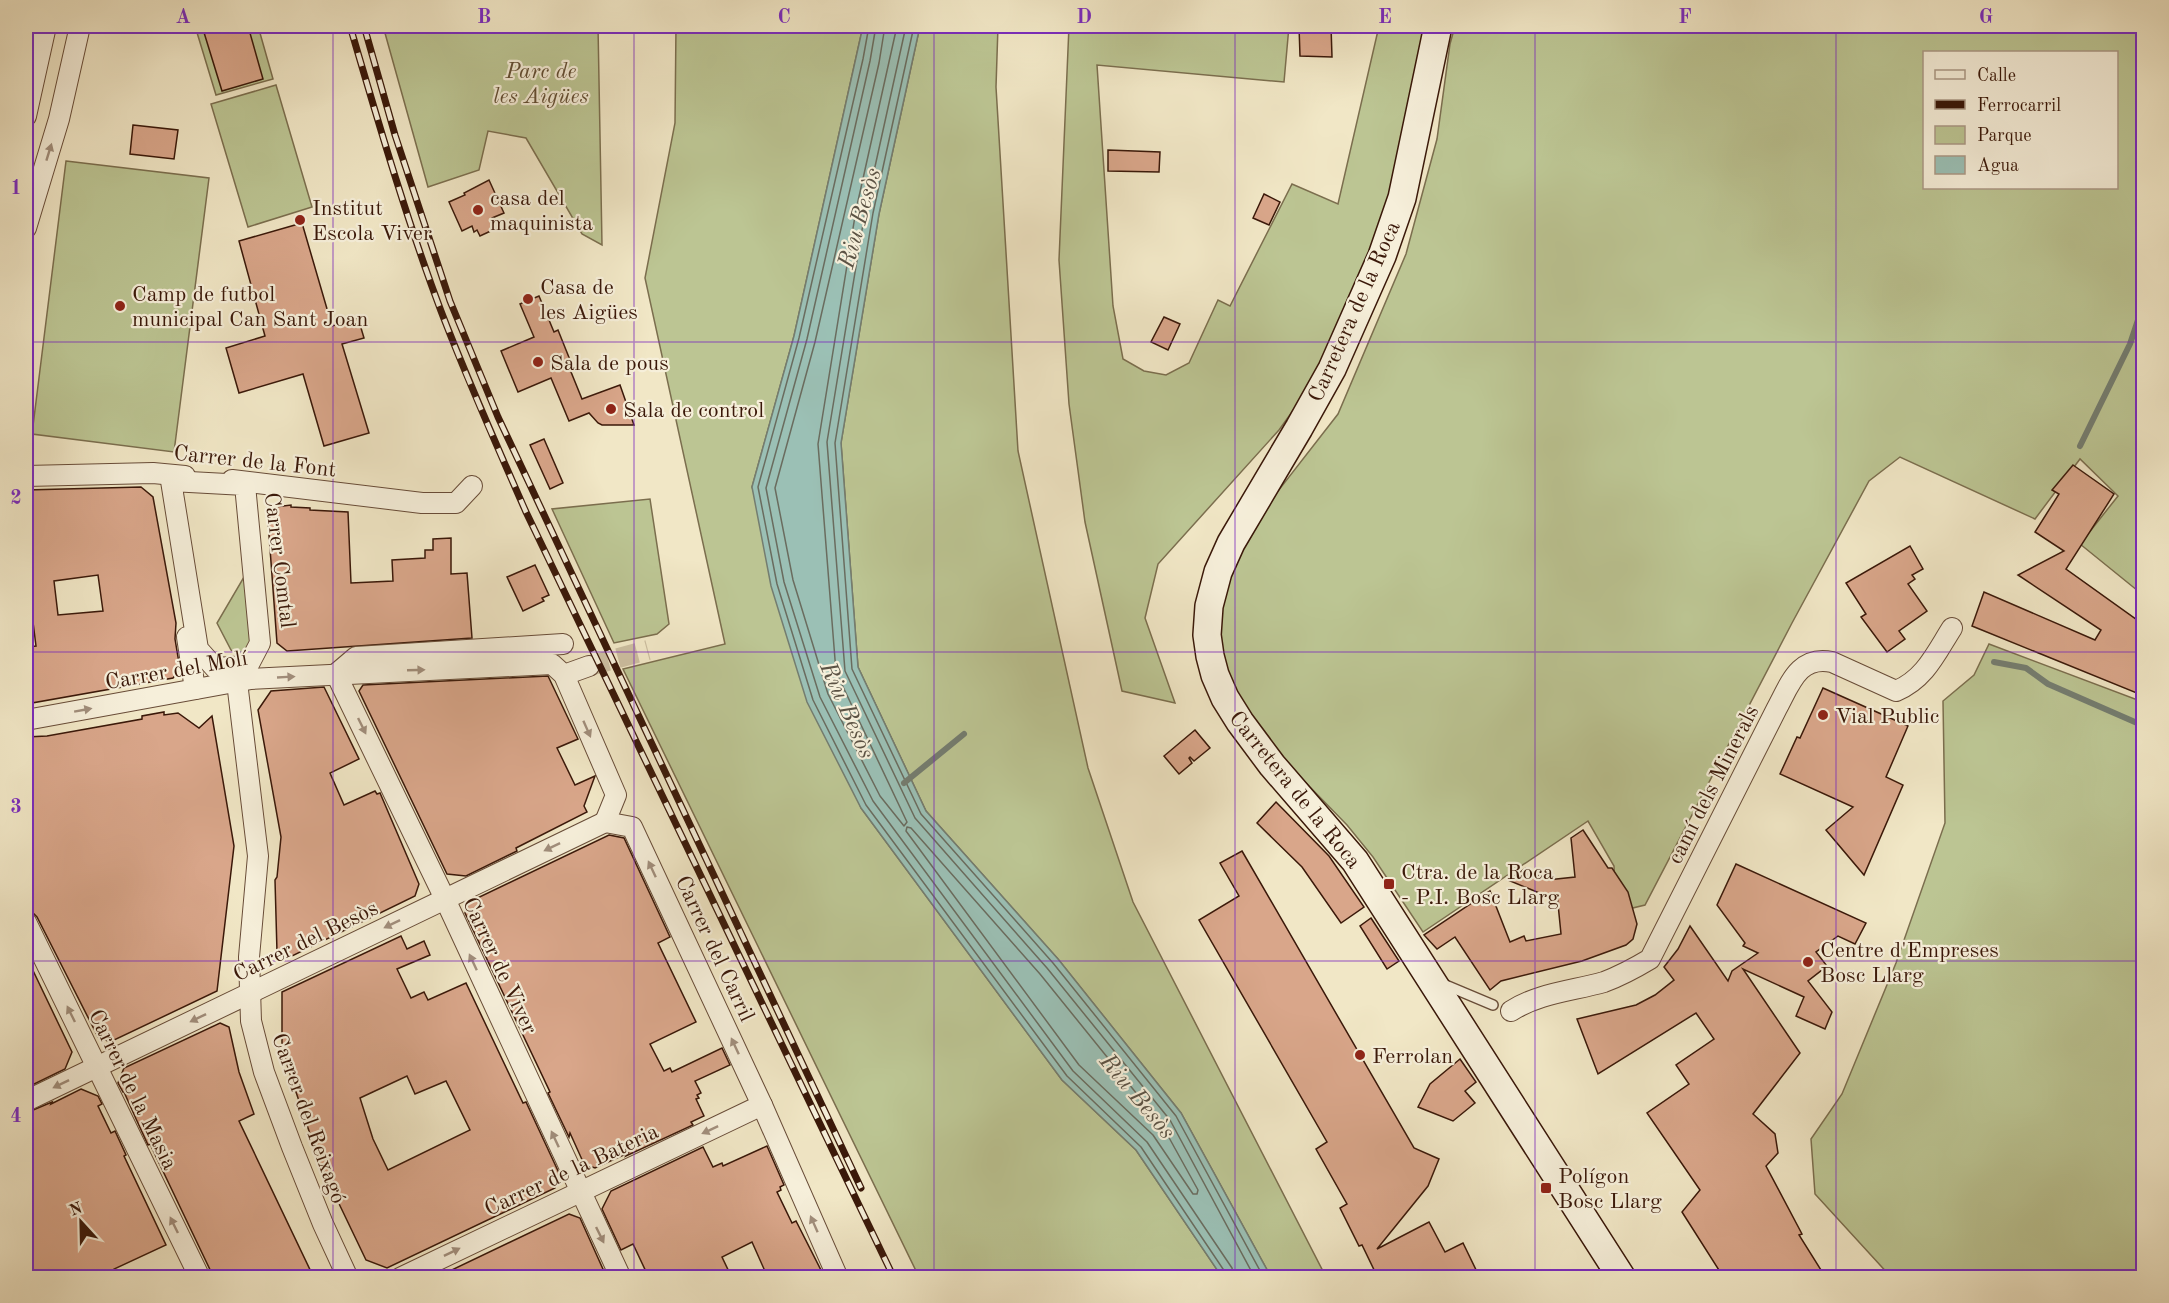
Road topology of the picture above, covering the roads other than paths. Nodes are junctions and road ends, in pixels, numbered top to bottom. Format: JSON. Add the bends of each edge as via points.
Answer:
{"nodes":[{"id":1,"x":46,"y":26,"type":"edge"},
{"id":2,"x":80,"y":26,"type":"edge"},
{"id":3,"x":1438,"y":26,"type":"edge"},
{"id":4,"x":26,"y":116,"type":"edge"},
{"id":5,"x":26,"y":228,"type":"edge"},
{"id":6,"x":26,"y":476,"type":"edge"},
{"id":7,"x":167,"y":478,"type":"junction"},
{"id":8,"x":246,"y":481,"type":"junction"},
{"id":9,"x":472,"y":486,"type":"dead end"},
{"id":10,"x":1952,"y":628,"type":"dead end"},
{"id":11,"x":563,"y":644,"type":"dead end"},
{"id":12,"x":589,"y":666,"type":"tunnel mouth"},
{"id":13,"x":558,"y":670,"type":"junction"},
{"id":14,"x":336,"y":674,"type":"junction"},
{"id":15,"x":244,"y":680,"type":"junction"},
{"id":16,"x":195,"y":689,"type":"junction"},
{"id":17,"x":26,"y":720,"type":"edge"},
{"id":18,"x":605,"y":822,"type":"junction"},
{"id":19,"x":444,"y":899,"type":"junction"},
{"id":20,"x":26,"y":922,"type":"edge"},
{"id":21,"x":1433,"y":980,"type":"junction"},
{"id":22,"x":250,"y":993,"type":"junction"},
{"id":23,"x":1502,"y":1008,"type":"joint"},
{"id":24,"x":96,"y":1067,"type":"junction"},
{"id":25,"x":26,"y":1101,"type":"edge"},
{"id":26,"x":762,"y":1105,"type":"junction"},
{"id":27,"x":579,"y":1192,"type":"junction"},
{"id":28,"x":200,"y":1278,"type":"edge"},
{"id":29,"x":348,"y":1278,"type":"edge"},
{"id":30,"x":400,"y":1278,"type":"edge"},
{"id":31,"x":621,"y":1278,"type":"edge"},
{"id":32,"x":838,"y":1278,"type":"edge"},
{"id":33,"x":1622,"y":1278,"type":"edge"}],
"edges":[{"from":1,"to":4,"type":"street"},
{"from":5,"to":2,"type":"street","one_way":true,"via":[[60,119]]},
{"from":3,"to":21,"type":"street","name":"Carretera de la Roca","via":[[1402,198],[1382,256],[1332,369],[1231,543],[1213,586],[1208,635],[1215,675],[1240,722],[1355,861]]},
{"from":6,"to":7,"type":"street","name":"Carrer de la Font"},
{"from":7,"to":7,"type":"street","via":[[198,649],[215,668],[248,666],[260,643],[245,485]]},
{"from":7,"to":8,"type":"street","name":"Carrer de la Font"},
{"from":7,"to":16,"type":"street"},
{"from":8,"to":9,"type":"street","name":"Carrer de la Font","via":[[422,503],[456,503]]},
{"from":8,"to":15,"type":"street","name":"Carrer Comtal","via":[[267,644]]},
{"from":10,"to":23,"type":"street","name":"camí dels Minerals","via":[[1927,669],[1911,685],[1896,690],[1823,660],[1797,672],[1650,959],[1615,978]]},
{"from":11,"to":14,"type":"street","via":[[356,657]]},
{"from":12,"to":13,"type":"street","name":"Carrer del Molí"},
{"from":14,"to":13,"type":"street","name":"Carrer del Molí","one_way":true},
{"from":13,"to":18,"type":"street","one_way":true,"via":[[616,795]]},
{"from":15,"to":14,"type":"street","name":"Carrer del Molí","one_way":true},
{"from":14,"to":19,"type":"street","name":"Carrer de Viver","one_way":true},
{"from":15,"to":16,"type":"street","name":"Carrer del Molí"},
{"from":15,"to":22,"type":"street","name":"Carrer del Reixagó","via":[[258,856],[249,957]]},
{"from":17,"to":16,"type":"street","name":"Carrer del Molí","one_way":true},
{"from":18,"to":19,"type":"street","name":"Carrer del Besòs","one_way":true},
{"from":26,"to":18,"type":"street","name":"Carrer del Carril","one_way":true,"via":[[632,827]]},
{"from":19,"to":22,"type":"street","name":"Carrer del Besòs","one_way":true},
{"from":27,"to":19,"type":"street","name":"Carrer de Viver","one_way":true},
{"from":24,"to":20,"type":"street","name":"Carrer de la Masia","one_way":true},
{"from":21,"to":23,"type":"lane"},
{"from":21,"to":33,"type":"street","name":"Carretera de la Roca"},
{"from":22,"to":24,"type":"street","name":"Carrer del Besòs","one_way":true},
{"from":22,"to":29,"type":"street","name":"Carrer del Reixagó","via":[[251,1021],[264,1072]]},
{"from":24,"to":25,"type":"street","name":"Carrer del Besòs","one_way":true},
{"from":28,"to":24,"type":"street","name":"Carrer de la Masia","one_way":true},
{"from":26,"to":27,"type":"street","name":"Carrer de la Bateria","one_way":true},
{"from":32,"to":26,"type":"street","name":"Carrer del Carril","one_way":true},
{"from":30,"to":27,"type":"street","name":"Carrer de la Bateria","one_way":true},
{"from":27,"to":31,"type":"street","name":"Carrer de Viver","one_way":true}]}
